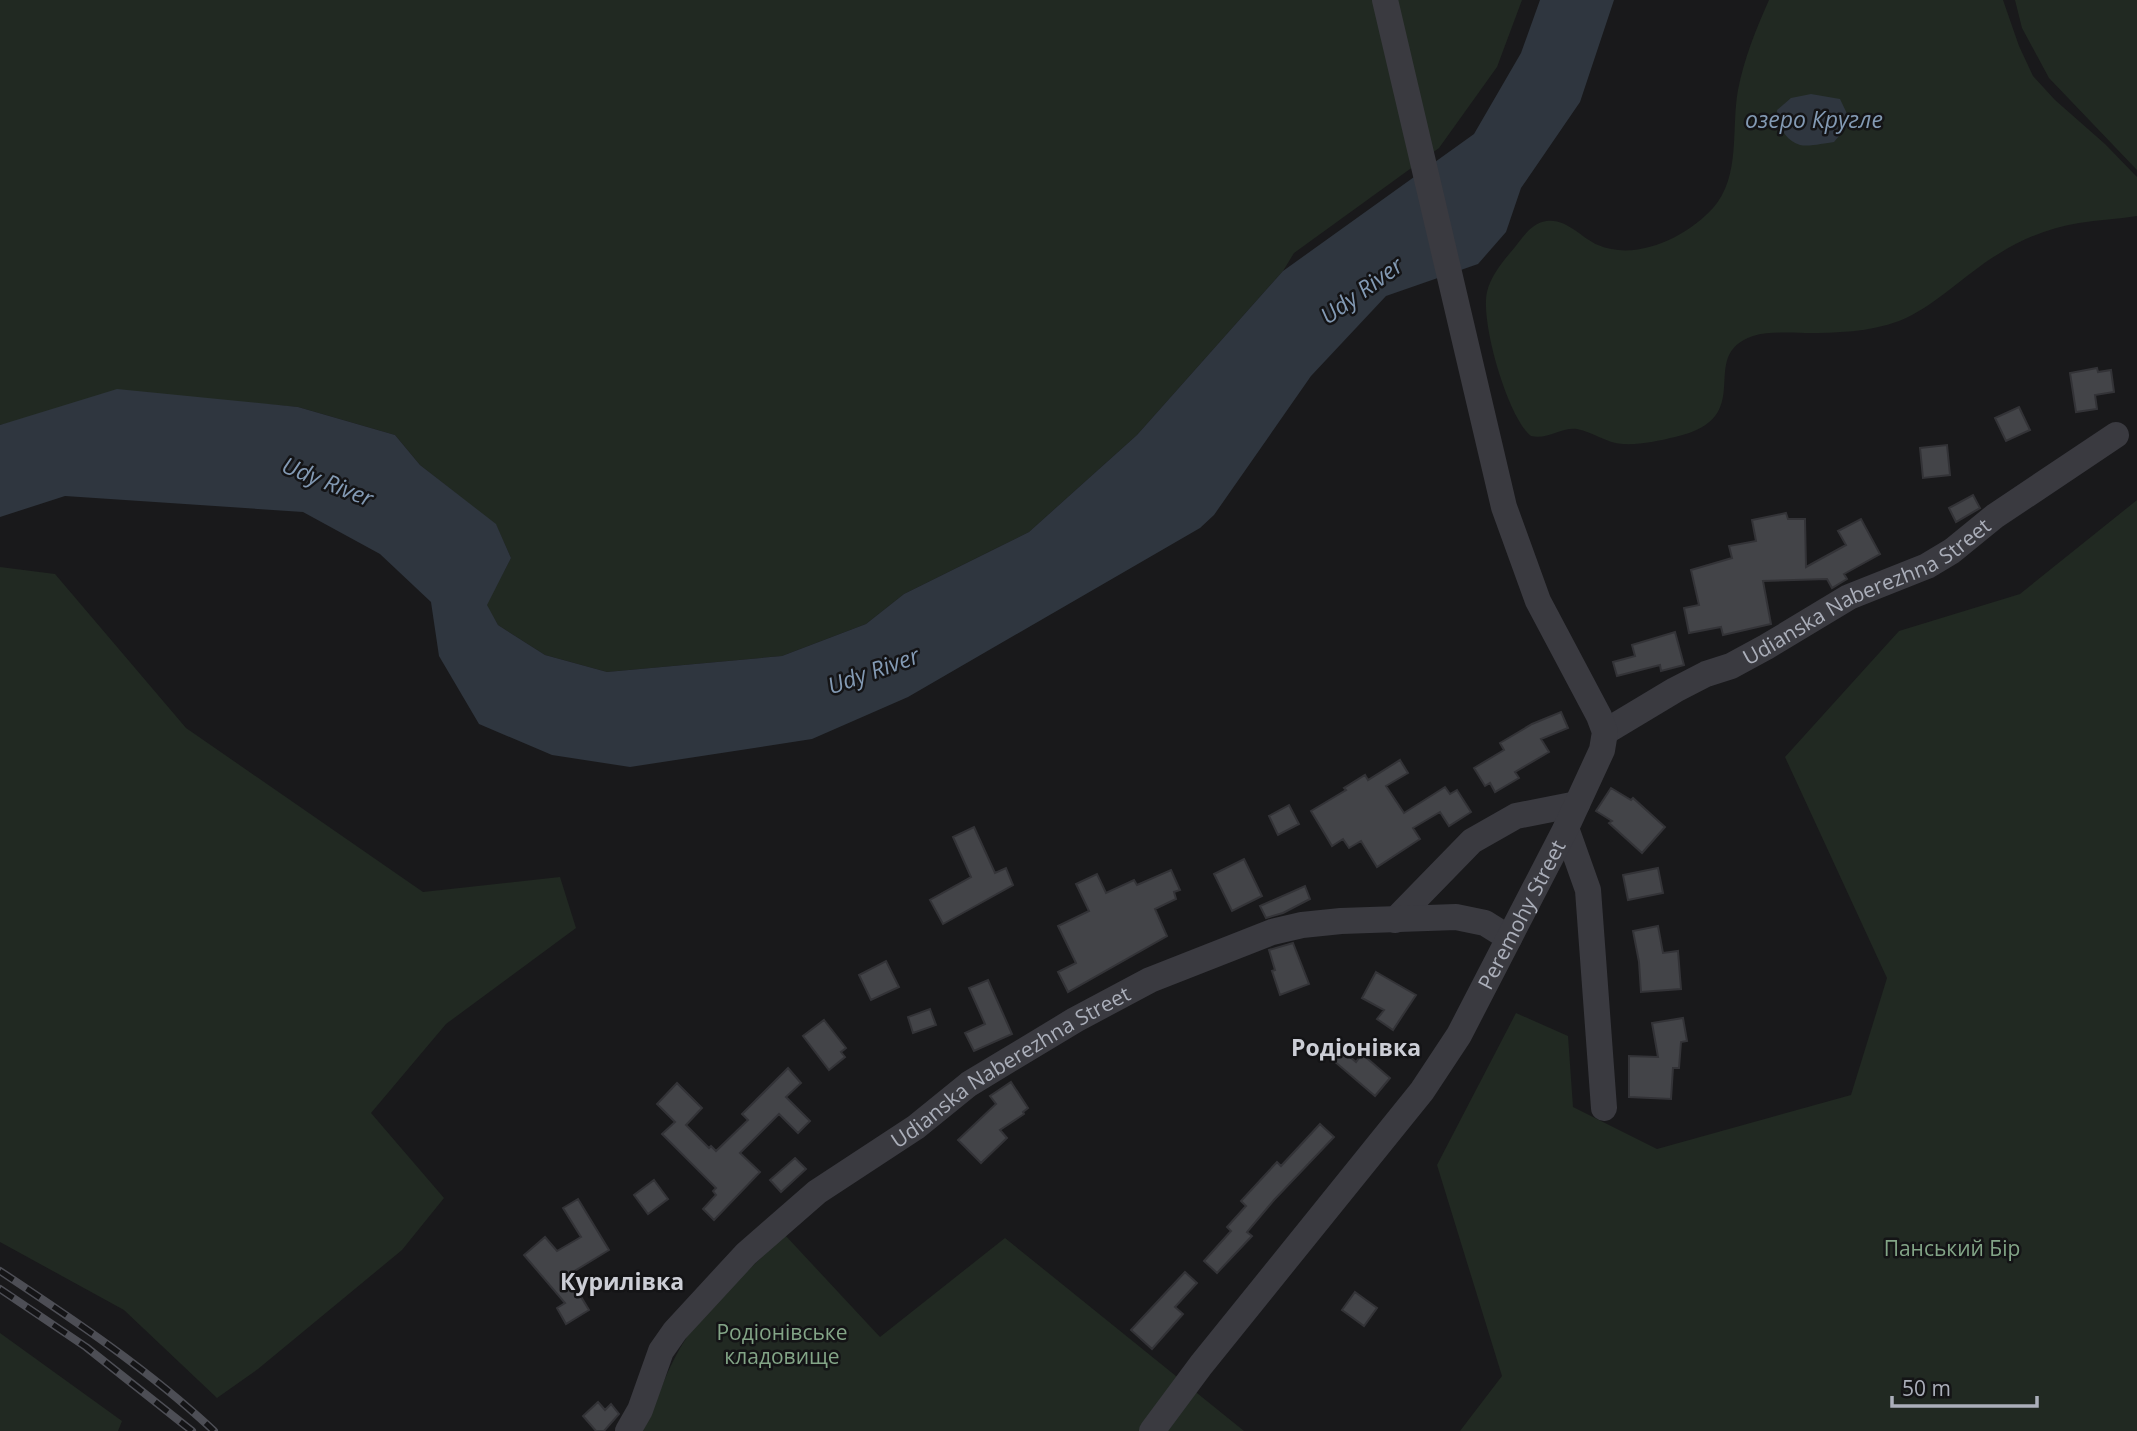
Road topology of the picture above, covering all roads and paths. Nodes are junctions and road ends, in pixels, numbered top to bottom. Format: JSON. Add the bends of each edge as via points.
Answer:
{"nodes":[{"id":1,"x":1385,"y":0,"type":"edge"},
{"id":2,"x":2116,"y":435,"type":"dead end"},
{"id":3,"x":1605,"y":732,"type":"junction"},
{"id":4,"x":1577,"y":804,"type":"junction"},
{"id":5,"x":1566,"y":828,"type":"junction"},
{"id":6,"x":1395,"y":920,"type":"junction"},
{"id":7,"x":1509,"y":938,"type":"junction"},
{"id":8,"x":1604,"y":1108,"type":"dead end"},
{"id":9,"x":628,"y":1431,"type":"edge"},
{"id":10,"x":1153,"y":1431,"type":"edge"}],
"edges":[{"from":1,"to":3,"type":"street","via":[[1504,507],[1538,601]]},
{"from":2,"to":3,"type":"street","name":"Udianska Naberezhna Street","via":[[1927,566],[1849,597],[1766,648],[1675,690]]},
{"from":3,"to":4,"type":"street","name":"Peremohy Street","via":[[1602,750]]},
{"from":4,"to":5,"type":"street","name":"Peremohy Street"},
{"from":4,"to":6,"type":"street","via":[[1516,816],[1472,841]]},
{"from":5,"to":7,"type":"street","name":"Peremohy Street"},
{"from":5,"to":8,"type":"street","via":[[1588,890]]},
{"from":6,"to":7,"type":"street","name":"Udianska Naberezhna Street","via":[[1456,917],[1485,923]]},
{"from":6,"to":9,"type":"street","name":"Udianska Naberezhna Street","via":[[1302,925],[1223,950],[1102,1005],[970,1084],[916,1127],[817,1192],[747,1254],[661,1351]]},
{"from":7,"to":10,"type":"street","name":"Peremohy Street","via":[[1459,1035],[1422,1091]]}]}
